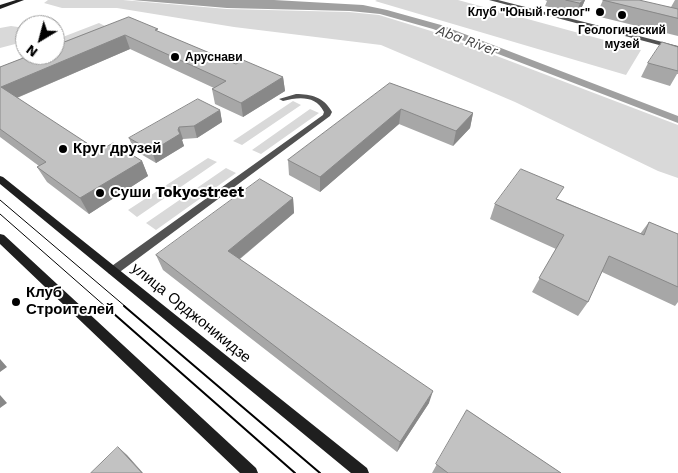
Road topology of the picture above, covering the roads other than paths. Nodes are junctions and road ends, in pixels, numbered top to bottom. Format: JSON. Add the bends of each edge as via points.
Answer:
{"nodes":[{"id":1,"x":21,"y":0,"type":"edge"},
{"id":2,"x":492,"y":0,"type":"edge"},
{"id":3,"x":0,"y":7,"type":"edge"},
{"id":4,"x":678,"y":48,"type":"edge"},
{"id":5,"x":283,"y":98,"type":"dead end"},
{"id":6,"x":0,"y":179,"type":"edge"},
{"id":7,"x":0,"y":238,"type":"edge"},
{"id":8,"x":112,"y":271,"type":"junction"},
{"id":9,"x":251,"y":473,"type":"edge"},
{"id":10,"x":362,"y":473,"type":"edge"}],
"edges":[{"from":1,"to":3,"type":"main road"},
{"from":2,"to":4,"type":"street"},
{"from":5,"to":8,"type":"street","via":[[311,98],[324,105],[328,112]]},
{"from":6,"to":8,"type":"main road","name":"улица Орджоникидзе"},
{"from":7,"to":9,"type":"main road"},
{"from":8,"to":10,"type":"main road","name":"улица Орджоникидзе"}]}
